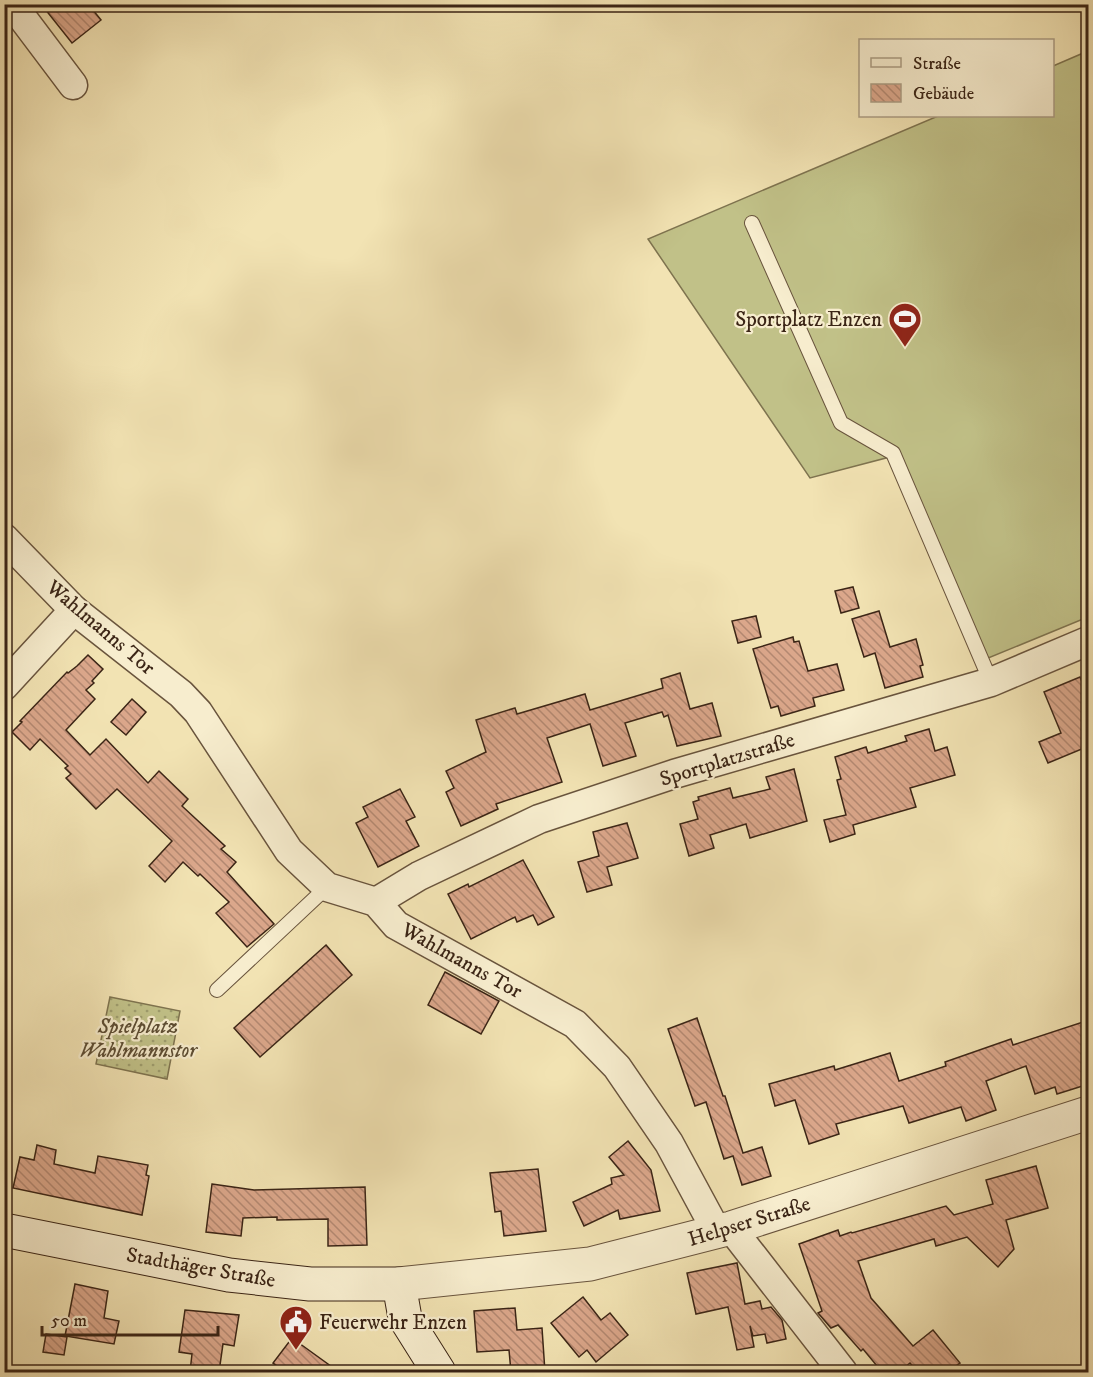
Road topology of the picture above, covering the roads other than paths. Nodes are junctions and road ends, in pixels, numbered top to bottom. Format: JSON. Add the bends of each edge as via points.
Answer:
{"nodes":[{"id":1,"x":12,"y":4,"type":"edge"},
{"id":2,"x":73,"y":85,"type":"dead end"},
{"id":3,"x":752,"y":223,"type":"dead end"},
{"id":4,"x":4,"y":538,"type":"edge"},
{"id":5,"x":74,"y":610,"type":"junction"},
{"id":6,"x":1089,"y":641,"type":"edge"},
{"id":7,"x":991,"y":682,"type":"junction"},
{"id":8,"x":4,"y":686,"type":"edge"},
{"id":9,"x":327,"y":888,"type":"junction"},
{"id":10,"x":376,"y":902,"type":"junction"},
{"id":11,"x":217,"y":990,"type":"dead end"},
{"id":12,"x":1089,"y":1113,"type":"edge"},
{"id":13,"x":4,"y":1230,"type":"edge"},
{"id":14,"x":724,"y":1230,"type":"junction"},
{"id":15,"x":399,"y":1284,"type":"junction"},
{"id":16,"x":439,"y":1372,"type":"edge"},
{"id":17,"x":843,"y":1372,"type":"edge"}],
"edges":[{"from":1,"to":2,"type":"street"},
{"from":3,"to":7,"type":"lane","via":[[841,423],[893,453]]},
{"from":4,"to":5,"type":"street","name":"Wahlmanns Tor"},
{"from":5,"to":8,"type":"street"},
{"from":5,"to":9,"type":"street","name":"Wahlmanns Tor","via":[[181,694],[198,712],[289,850]]},
{"from":6,"to":7,"type":"street","name":"Sportplatzstraße"},
{"from":7,"to":10,"type":"street","name":"Sportplatzstraße","via":[[674,774],[539,819],[419,876]]},
{"from":9,"to":10,"type":"street","name":"Wahlmanns Tor"},
{"from":9,"to":11,"type":"lane"},
{"from":10,"to":14,"type":"street","name":"Wahlmanns Tor","via":[[396,925],[575,1024],[617,1067]]},
{"from":12,"to":14,"type":"street","name":"Helpser Straße"},
{"from":13,"to":15,"type":"street","name":"Stadthäger Straße","via":[[229,1275],[310,1284]]},
{"from":14,"to":15,"type":"street","name":"Helpser Straße","via":[[590,1264]]},
{"from":14,"to":17,"type":"street","name":"Wahlmanns Tor"},
{"from":15,"to":16,"type":"street","via":[[405,1318]]}]}
